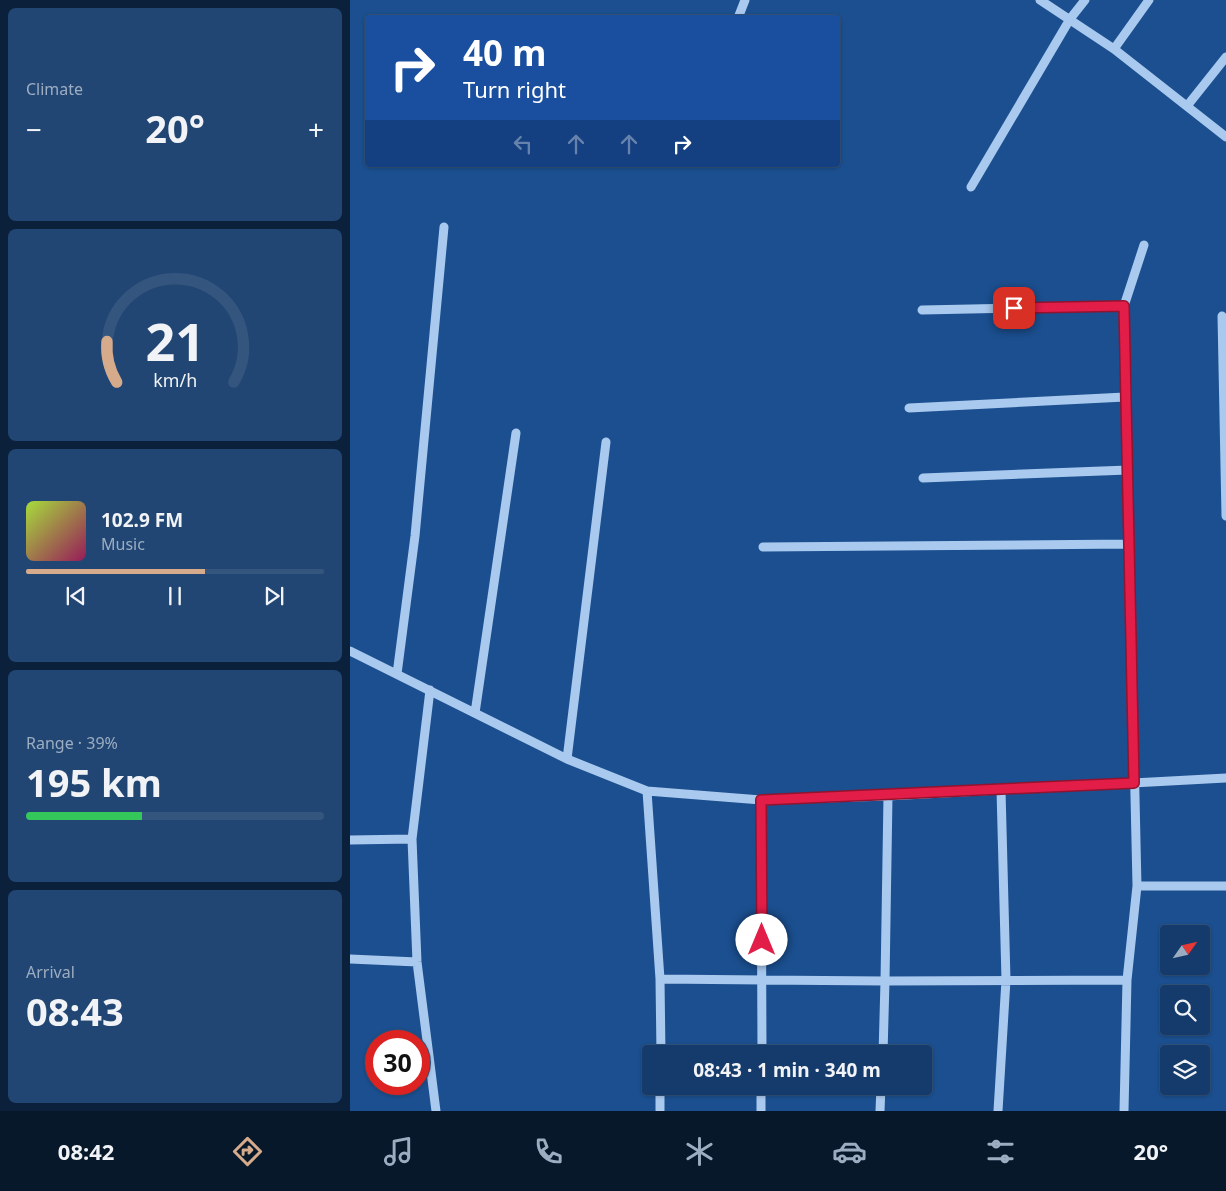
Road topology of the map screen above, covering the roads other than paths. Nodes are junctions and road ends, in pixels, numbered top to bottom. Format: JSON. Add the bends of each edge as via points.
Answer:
{"nodes":[{"id":1,"x":745,"y":0,"type":"edge"},
{"id":2,"x":1040,"y":0,"type":"edge"},
{"id":3,"x":1085,"y":0,"type":"edge"},
{"id":4,"x":1149,"y":0,"type":"edge"},
{"id":5,"x":739,"y":15,"type":"edge"},
{"id":6,"x":1070,"y":20,"type":"junction"},
{"id":7,"x":1114,"y":49,"type":"junction"},
{"id":8,"x":1226,"y":57,"type":"edge"},
{"id":9,"x":1187,"y":106,"type":"junction"},
{"id":10,"x":1226,"y":137,"type":"edge"},
{"id":11,"x":971,"y":187,"type":"dead end"},
{"id":12,"x":444,"y":227,"type":"dead end"},
{"id":13,"x":1144,"y":245,"type":"dead end"},
{"id":14,"x":1124,"y":306,"type":"junction"},
{"id":15,"x":922,"y":310,"type":"dead end"},
{"id":16,"x":1222,"y":316,"type":"dead end"},
{"id":17,"x":1126,"y":397,"type":"junction"},
{"id":18,"x":909,"y":408,"type":"dead end"},
{"id":19,"x":516,"y":433,"type":"dead end"},
{"id":20,"x":606,"y":442,"type":"dead end"},
{"id":21,"x":1128,"y":470,"type":"junction"},
{"id":22,"x":923,"y":478,"type":"dead end"},
{"id":23,"x":1226,"y":516,"type":"edge"},
{"id":24,"x":1129,"y":544,"type":"junction"},
{"id":25,"x":763,"y":547,"type":"dead end"},
{"id":26,"x":350,"y":651,"type":"edge"},
{"id":27,"x":397,"y":674,"type":"junction"},
{"id":28,"x":430,"y":690,"type":"junction"},
{"id":29,"x":475,"y":713,"type":"junction"},
{"id":30,"x":567,"y":759,"type":"junction"},
{"id":31,"x":1226,"y":778,"type":"edge"},
{"id":32,"x":1134,"y":783,"type":"junction"},
{"id":33,"x":1000,"y":790,"type":"junction"},
{"id":34,"x":647,"y":791,"type":"junction"},
{"id":35,"x":888,"y":796,"type":"junction"},
{"id":36,"x":761,"y":800,"type":"junction"},
{"id":37,"x":412,"y":839,"type":"junction"},
{"id":38,"x":350,"y":840,"type":"edge"},
{"id":39,"x":1136,"y":886,"type":"junction"},
{"id":40,"x":1226,"y":886,"type":"edge"},
{"id":41,"x":350,"y":959,"type":"edge"},
{"id":42,"x":418,"y":962,"type":"junction"},
{"id":43,"x":660,"y":979,"type":"junction"},
{"id":44,"x":763,"y":979,"type":"junction"},
{"id":45,"x":1006,"y":980,"type":"junction"},
{"id":46,"x":1127,"y":980,"type":"junction"},
{"id":47,"x":886,"y":981,"type":"junction"},
{"id":48,"x":661,"y":1045,"type":"edge"},
{"id":49,"x":762,"y":1045,"type":"edge"},
{"id":50,"x":882,"y":1045,"type":"edge"},
{"id":51,"x":660,"y":1095,"type":"edge"},
{"id":52,"x":761,"y":1095,"type":"edge"},
{"id":53,"x":881,"y":1095,"type":"edge"},
{"id":54,"x":436,"y":1111,"type":"edge"},
{"id":55,"x":660,"y":1111,"type":"edge"},
{"id":56,"x":761,"y":1111,"type":"edge"},
{"id":57,"x":880,"y":1111,"type":"edge"},
{"id":58,"x":998,"y":1111,"type":"edge"},
{"id":59,"x":1124,"y":1111,"type":"edge"}],
"edges":[{"from":1,"to":5,"type":"street"},
{"from":2,"to":6,"type":"street"},
{"from":3,"to":6,"type":"street"},
{"from":4,"to":7,"type":"street"},
{"from":6,"to":7,"type":"street"},
{"from":6,"to":11,"type":"street"},
{"from":7,"to":9,"type":"street"},
{"from":8,"to":9,"type":"street"},
{"from":9,"to":10,"type":"street"},
{"from":12,"to":27,"type":"street","via":[[415,536]]},
{"from":13,"to":14,"type":"street"},
{"from":14,"to":15,"type":"street"},
{"from":14,"to":17,"type":"street"},
{"from":16,"to":23,"type":"street"},
{"from":17,"to":18,"type":"street"},
{"from":17,"to":21,"type":"street"},
{"from":19,"to":29,"type":"street"},
{"from":20,"to":30,"type":"street"},
{"from":21,"to":22,"type":"street"},
{"from":21,"to":24,"type":"street"},
{"from":24,"to":25,"type":"street"},
{"from":24,"to":32,"type":"street"},
{"from":26,"to":27,"type":"street"},
{"from":27,"to":28,"type":"street"},
{"from":28,"to":29,"type":"street"},
{"from":28,"to":37,"type":"street"},
{"from":29,"to":30,"type":"street"},
{"from":30,"to":34,"type":"street"},
{"from":31,"to":32,"type":"street"},
{"from":32,"to":33,"type":"street"},
{"from":32,"to":39,"type":"street"},
{"from":33,"to":35,"type":"street"},
{"from":33,"to":45,"type":"street"},
{"from":34,"to":36,"type":"street"},
{"from":34,"to":43,"type":"street"},
{"from":35,"to":36,"type":"street"},
{"from":35,"to":47,"type":"street"},
{"from":36,"to":44,"type":"street"},
{"from":37,"to":38,"type":"street"},
{"from":37,"to":42,"type":"street"},
{"from":39,"to":40,"type":"street"},
{"from":39,"to":46,"type":"street"},
{"from":41,"to":42,"type":"street"},
{"from":42,"to":54,"type":"street"},
{"from":43,"to":44,"type":"street"},
{"from":43,"to":48,"type":"street"},
{"from":44,"to":47,"type":"street"},
{"from":44,"to":49,"type":"street"},
{"from":45,"to":46,"type":"street"},
{"from":45,"to":47,"type":"street"},
{"from":45,"to":58,"type":"street"},
{"from":46,"to":59,"type":"street"},
{"from":47,"to":50,"type":"street"},
{"from":51,"to":55,"type":"street"},
{"from":52,"to":56,"type":"street"},
{"from":53,"to":57,"type":"street"}]}
